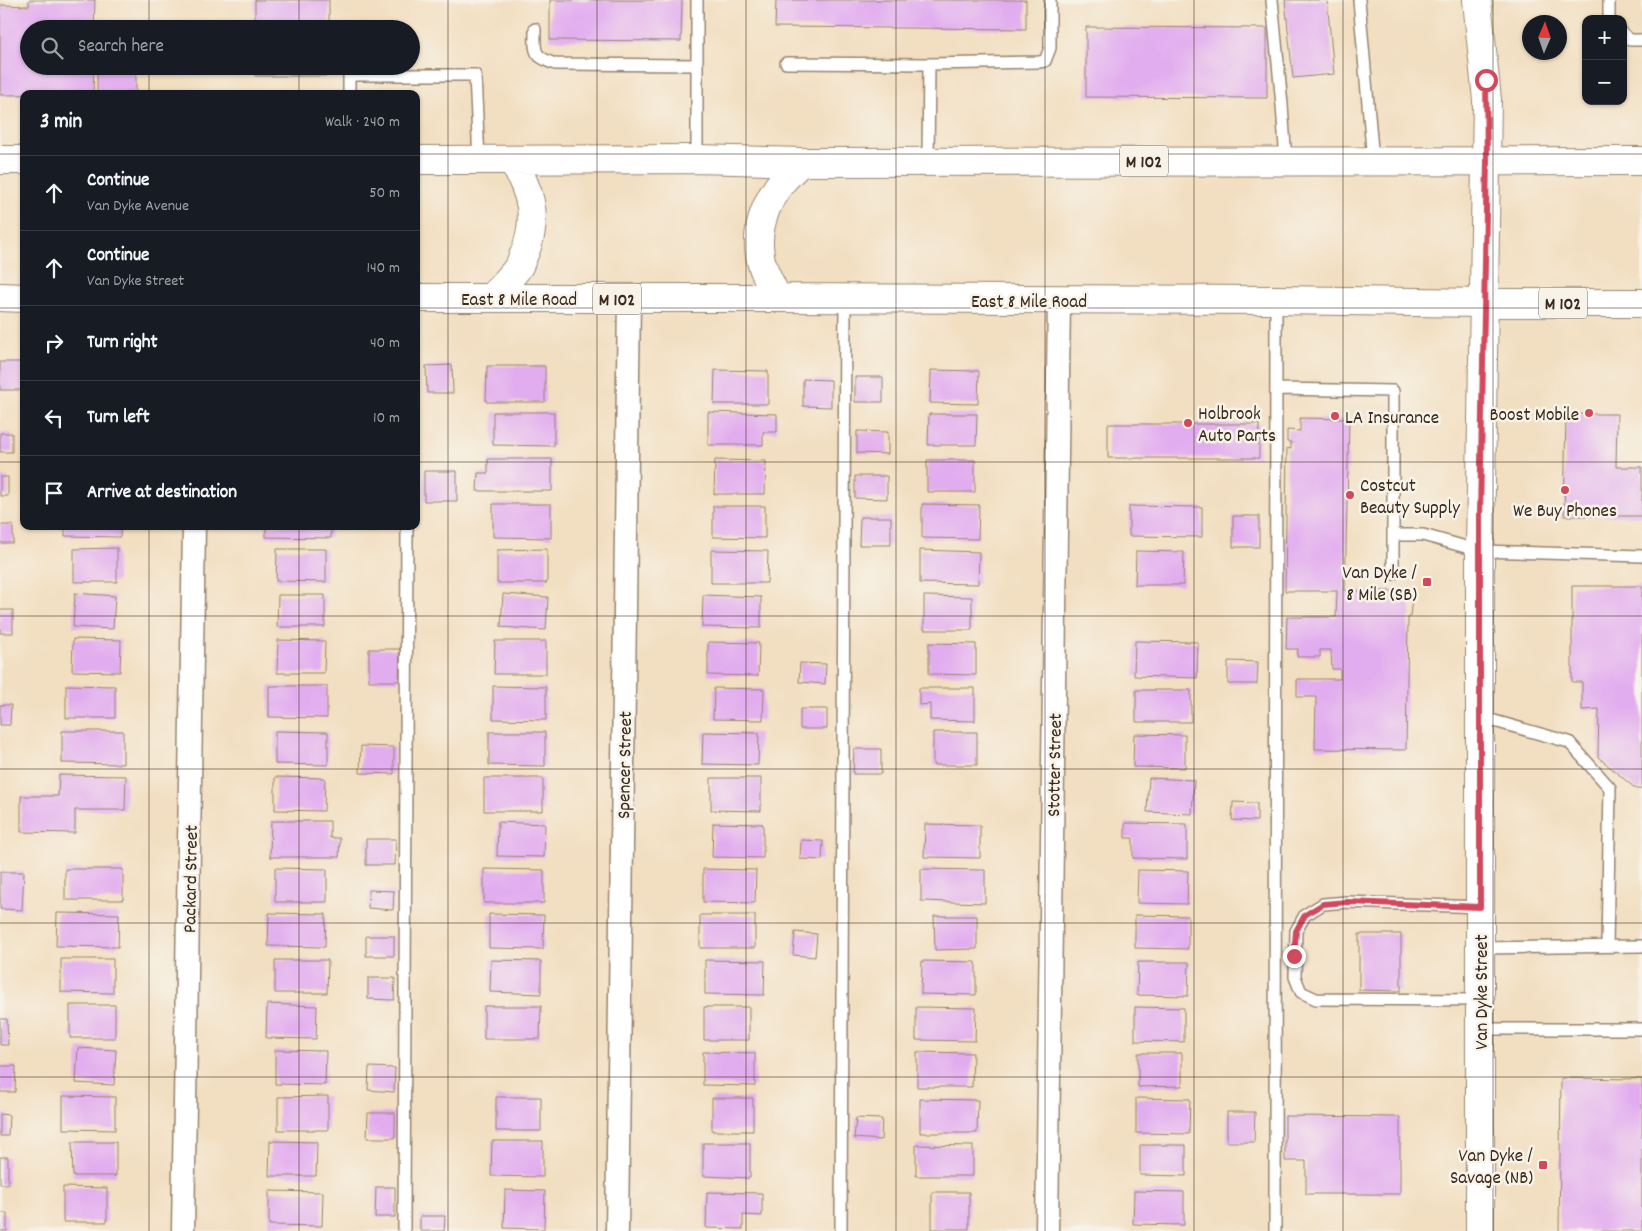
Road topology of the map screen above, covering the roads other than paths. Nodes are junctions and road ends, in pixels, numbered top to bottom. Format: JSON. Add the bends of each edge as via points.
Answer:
{"nodes":[{"id":1,"x":697,"y":0,"type":"edge"},
{"id":2,"x":1050,"y":0,"type":"edge"},
{"id":3,"x":1272,"y":0,"type":"edge"},
{"id":4,"x":1359,"y":0,"type":"edge"},
{"id":5,"x":1477,"y":0,"type":"edge"},
{"id":6,"x":1609,"y":0,"type":"edge"},
{"id":7,"x":1609,"y":15,"type":"edge"},
{"id":8,"x":535,"y":29,"type":"dead end"},
{"id":9,"x":1627,"y":37,"type":"edge"},
{"id":10,"x":1642,"y":40,"type":"edge"},
{"id":11,"x":786,"y":63,"type":"dead end"},
{"id":12,"x":929,"y":64,"type":"junction"},
{"id":13,"x":697,"y":65,"type":"junction"},
{"id":14,"x":349,"y":90,"type":"edge"},
{"id":15,"x":697,"y":159,"type":"junction"},
{"id":16,"x":0,"y":160,"type":"edge"},
{"id":17,"x":20,"y":160,"type":"edge"},
{"id":18,"x":420,"y":160,"type":"edge"},
{"id":19,"x":479,"y":160,"type":"junction"},
{"id":20,"x":513,"y":161,"type":"junction"},
{"id":21,"x":928,"y":161,"type":"junction"},
{"id":22,"x":1286,"y":161,"type":"junction"},
{"id":23,"x":1373,"y":161,"type":"junction"},
{"id":24,"x":1487,"y":161,"type":"junction"},
{"id":25,"x":1642,"y":161,"type":"edge"},
{"id":26,"x":801,"y":162,"type":"junction"},
{"id":27,"x":0,"y":297,"type":"edge"},
{"id":28,"x":20,"y":298,"type":"edge"},
{"id":29,"x":420,"y":298,"type":"edge"},
{"id":30,"x":491,"y":298,"type":"junction"},
{"id":31,"x":777,"y":298,"type":"junction"},
{"id":32,"x":629,"y":299,"type":"junction"},
{"id":33,"x":845,"y":299,"type":"junction"},
{"id":34,"x":1059,"y":300,"type":"junction"},
{"id":35,"x":1276,"y":300,"type":"junction"},
{"id":36,"x":1483,"y":303,"type":"junction"},
{"id":37,"x":1642,"y":303,"type":"edge"},
{"id":38,"x":1276,"y":389,"type":"junction"},
{"id":39,"x":194,"y":530,"type":"edge"},
{"id":40,"x":407,"y":530,"type":"edge"},
{"id":41,"x":1393,"y":535,"type":"junction"},
{"id":42,"x":1480,"y":551,"type":"junction"},
{"id":43,"x":1642,"y":556,"type":"edge"},
{"id":44,"x":1393,"y":574,"type":"dead end"},
{"id":45,"x":1480,"y":717,"type":"junction"},
{"id":46,"x":1480,"y":907,"type":"junction"},
{"id":47,"x":1607,"y":946,"type":"junction"},
{"id":48,"x":1642,"y":946,"type":"edge"},
{"id":49,"x":1480,"y":948,"type":"junction"},
{"id":50,"x":1275,"y":956,"type":"junction"},
{"id":51,"x":1294,"y":956,"type":"junction"},
{"id":52,"x":1480,"y":1000,"type":"junction"},
{"id":53,"x":1480,"y":1029,"type":"junction"},
{"id":54,"x":1642,"y":1029,"type":"edge"},
{"id":55,"x":183,"y":1231,"type":"edge"},
{"id":56,"x":404,"y":1231,"type":"edge"},
{"id":57,"x":617,"y":1231,"type":"edge"},
{"id":58,"x":841,"y":1231,"type":"edge"},
{"id":59,"x":1047,"y":1231,"type":"edge"},
{"id":60,"x":1275,"y":1231,"type":"edge"},
{"id":61,"x":1480,"y":1231,"type":"edge"}],
"edges":[{"from":1,"to":13,"type":"lane"},
{"from":2,"to":12,"type":"lane","via":[[1050,48],[1045,61]]},
{"from":3,"to":22,"type":"lane"},
{"from":4,"to":23,"type":"lane"},
{"from":5,"to":24,"type":"main road","name":"Van Dyke Street","via":[[1486,80]]},
{"from":6,"to":7,"type":"lane"},
{"from":8,"to":13,"type":"lane","via":[[535,51],[542,59],[555,64]]},
{"from":9,"to":10,"type":"lane"},
{"from":11,"to":12,"type":"lane"},
{"from":12,"to":21,"type":"lane"},
{"from":13,"to":15,"type":"lane"},
{"from":14,"to":19,"type":"lane","via":[[349,76],[475,75]]},
{"from":15,"to":20,"type":"main road","number":"M 102"},
{"from":15,"to":26,"type":"main road","number":"M 102"},
{"from":16,"to":17,"type":"main road"},
{"from":18,"to":19,"type":"main road","number":"M 102"},
{"from":19,"to":20,"type":"main road","number":"M 102"},
{"from":20,"to":30,"type":"main road","via":[[525,183],[532,223],[519,266]]},
{"from":21,"to":22,"type":"main road","number":"M 102"},
{"from":21,"to":26,"type":"main road","number":"M 102"},
{"from":22,"to":23,"type":"main road","number":"M 102"},
{"from":23,"to":24,"type":"main road","number":"M 102"},
{"from":24,"to":25,"type":"main road","number":"M 102"},
{"from":24,"to":36,"type":"main road","name":"Van Dyke Street"},
{"from":26,"to":31,"type":"main road","via":[[778,186],[760,224],[758,248],[763,269]]},
{"from":27,"to":28,"type":"main road"},
{"from":29,"to":30,"type":"main road","name":"East 8 Mile Road","number":"M 102"},
{"from":30,"to":32,"type":"main road","name":"East 8 Mile Road","number":"M 102"},
{"from":31,"to":32,"type":"main road","name":"East 8 Mile Road","number":"M 102"},
{"from":31,"to":33,"type":"main road","name":"East 8 Mile Road","number":"M 102"},
{"from":32,"to":57,"type":"street","name":"Spencer Street"},
{"from":33,"to":34,"type":"main road","name":"East 8 Mile Road","number":"M 102"},
{"from":33,"to":58,"type":"lane"},
{"from":34,"to":35,"type":"main road","name":"East 8 Mile Road","number":"M 102"},
{"from":34,"to":59,"type":"street","name":"Stotter Street"},
{"from":35,"to":36,"type":"main road","name":"East 8 Mile Road","number":"M 102"},
{"from":35,"to":38,"type":"lane"},
{"from":36,"to":37,"type":"main road","name":"East 8 Mile Road","number":"M 102"},
{"from":36,"to":42,"type":"main road","name":"Van Dyke Street"},
{"from":38,"to":41,"type":"lane","via":[[1393,391]]},
{"from":38,"to":50,"type":"lane"},
{"from":39,"to":55,"type":"street","name":"Packard Street"},
{"from":40,"to":56,"type":"lane"},
{"from":41,"to":42,"type":"lane","via":[[1424,535]]},
{"from":41,"to":44,"type":"lane"},
{"from":42,"to":43,"type":"lane"},
{"from":42,"to":45,"type":"main road","name":"Van Dyke Street"},
{"from":45,"to":46,"type":"main road","name":"Van Dyke Street"},
{"from":45,"to":47,"type":"lane","via":[[1569,742],[1610,788]]},
{"from":46,"to":49,"type":"main road","name":"Van Dyke Street"},
{"from":46,"to":51,"type":"lane","via":[[1323,904],[1305,915],[1296,931]]},
{"from":47,"to":48,"type":"lane"},
{"from":47,"to":49,"type":"lane"},
{"from":49,"to":52,"type":"main road","name":"Van Dyke Street"},
{"from":50,"to":51,"type":"lane"},
{"from":50,"to":60,"type":"lane"},
{"from":51,"to":52,"type":"lane","via":[[1295,977],[1301,992],[1316,999]]},
{"from":52,"to":53,"type":"main road","name":"Van Dyke Street"},
{"from":53,"to":54,"type":"lane"},
{"from":53,"to":61,"type":"main road","name":"Van Dyke Street"}]}
